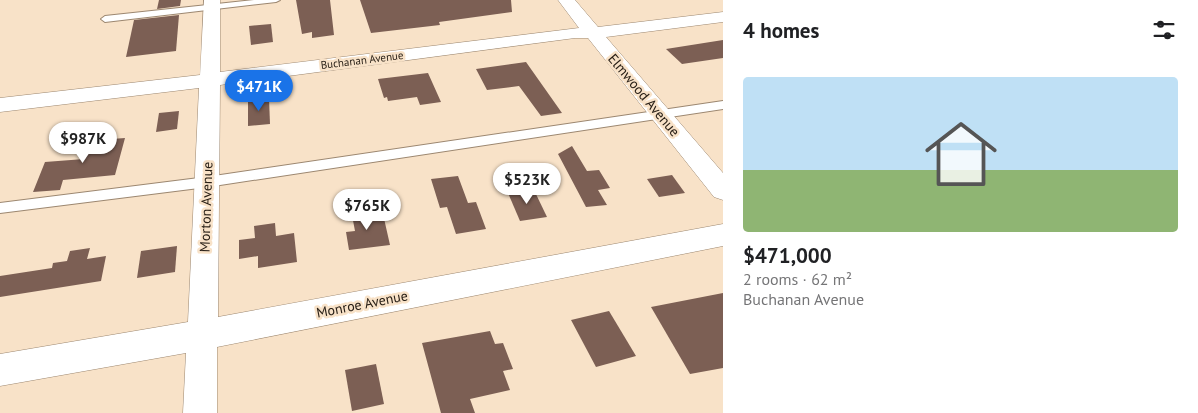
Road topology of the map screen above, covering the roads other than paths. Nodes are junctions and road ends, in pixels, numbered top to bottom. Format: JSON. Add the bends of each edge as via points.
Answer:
{"nodes":[{"id":1,"x":276,"y":0,"type":"edge"},
{"id":2,"x":566,"y":0,"type":"edge"},
{"id":3,"x":212,"y":4,"type":"edge"},
{"id":4,"x":723,"y":17,"type":"edge"},
{"id":5,"x":105,"y":19,"type":"dead end"},
{"id":6,"x":593,"y":33,"type":"junction"},
{"id":7,"x":210,"y":80,"type":"junction"},
{"id":8,"x":0,"y":104,"type":"edge"},
{"id":9,"x":723,"y":105,"type":"edge"},
{"id":10,"x":660,"y":114,"type":"junction"},
{"id":11,"x":207,"y":182,"type":"junction"},
{"id":12,"x":723,"y":190,"type":"edge"},
{"id":13,"x":0,"y":208,"type":"edge"},
{"id":14,"x":723,"y":235,"type":"edge"},
{"id":15,"x":203,"y":335,"type":"junction"},
{"id":16,"x":0,"y":370,"type":"edge"},
{"id":17,"x":200,"y":413,"type":"edge"}],
"edges":[{"from":1,"to":3,"type":"lane"},
{"from":2,"to":6,"type":"street","name":"Elmwood Avenue"},
{"from":3,"to":5,"type":"lane"},
{"from":3,"to":7,"type":"street","name":"Morton Avenue"},
{"from":4,"to":6,"type":"street","name":"Buchanan Avenue"},
{"from":6,"to":7,"type":"street","name":"Buchanan Avenue"},
{"from":6,"to":10,"type":"street","name":"Elmwood Avenue"},
{"from":7,"to":8,"type":"street","name":"Buchanan Avenue"},
{"from":7,"to":11,"type":"street","name":"Morton Avenue"},
{"from":9,"to":10,"type":"lane"},
{"from":10,"to":11,"type":"lane"},
{"from":10,"to":12,"type":"street","name":"Elmwood Avenue"},
{"from":11,"to":13,"type":"lane"},
{"from":11,"to":15,"type":"street","name":"Morton Avenue"},
{"from":14,"to":15,"type":"street","name":"Monroe Avenue"},
{"from":15,"to":16,"type":"street","name":"Monroe Avenue"},
{"from":15,"to":17,"type":"street","name":"Morton Avenue"}]}
